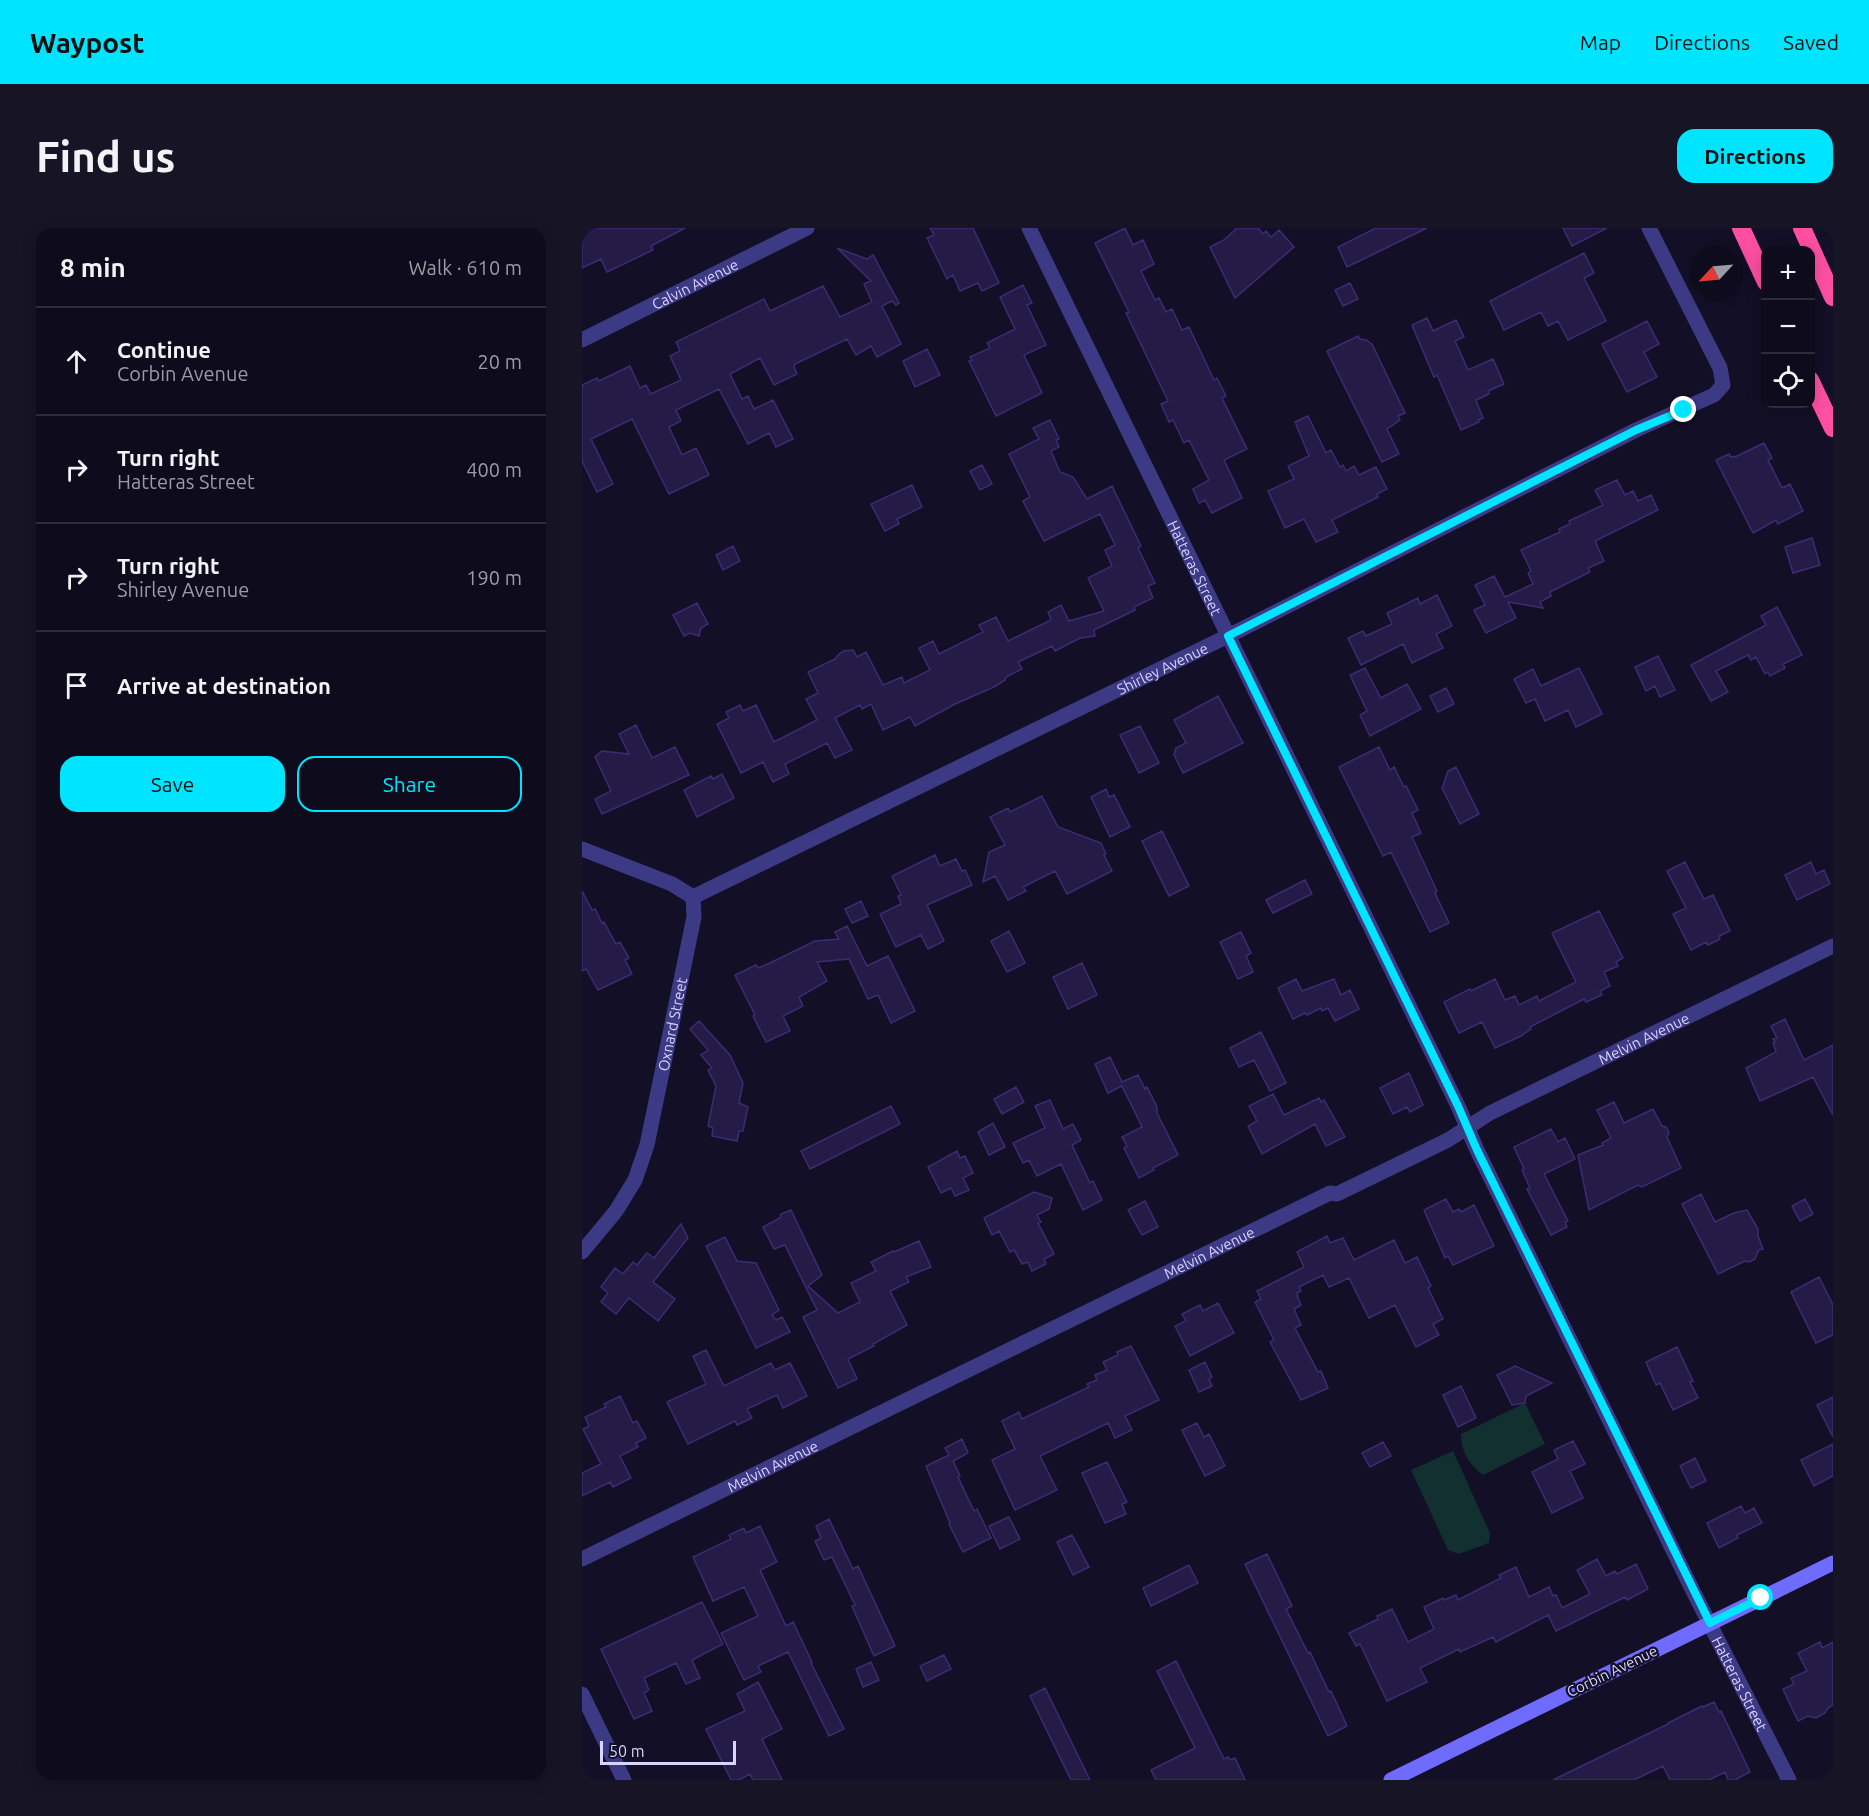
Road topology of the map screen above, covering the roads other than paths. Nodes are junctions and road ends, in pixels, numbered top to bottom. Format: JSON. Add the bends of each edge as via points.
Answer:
{"nodes":[{"id":1,"x":807,"y":228,"type":"edge"},
{"id":2,"x":1029,"y":228,"type":"edge"},
{"id":3,"x":1649,"y":228,"type":"edge"},
{"id":4,"x":1740,"y":228,"type":"edge"},
{"id":5,"x":1802,"y":228,"type":"edge"},
{"id":6,"x":1761,"y":272,"type":"edge"},
{"id":7,"x":1833,"y":297,"type":"edge"},
{"id":8,"x":582,"y":340,"type":"edge"},
{"id":9,"x":1815,"y":390,"type":"edge"},
{"id":10,"x":1833,"y":428,"type":"edge"},
{"id":11,"x":1228,"y":636,"type":"junction"},
{"id":12,"x":582,"y":849,"type":"edge"},
{"id":13,"x":693,"y":897,"type":"junction"},
{"id":14,"x":1833,"y":946,"type":"edge"},
{"id":15,"x":1467,"y":1129,"type":"junction"},
{"id":16,"x":582,"y":1252,"type":"edge"},
{"id":17,"x":582,"y":1559,"type":"edge"},
{"id":18,"x":1833,"y":1563,"type":"edge"},
{"id":19,"x":1710,"y":1623,"type":"junction"},
{"id":20,"x":582,"y":1694,"type":"edge"},
{"id":21,"x":624,"y":1780,"type":"edge"},
{"id":22,"x":1391,"y":1780,"type":"edge"},
{"id":23,"x":1789,"y":1780,"type":"edge"}],
"edges":[{"from":1,"to":8,"type":"street","name":"Calvin Avenue"},
{"from":2,"to":11,"type":"street","name":"Hatteras Street"},
{"from":3,"to":11,"type":"street","name":"Shirley Avenue","via":[[1720,368],[1723,385],[1714,395],[1636,430]]},
{"from":4,"to":6,"type":"highway"},
{"from":5,"to":7,"type":"highway"},
{"from":9,"to":10,"type":"highway"},
{"from":11,"to":13,"type":"street","name":"Shirley Avenue"},
{"from":11,"to":15,"type":"street","name":"Hatteras Street"},
{"from":12,"to":13,"type":"street","via":[[672,884]]},
{"from":13,"to":16,"type":"street","name":"Oxnard Street","via":[[694,917],[647,1145],[635,1180],[616,1211]]},
{"from":14,"to":15,"type":"street","name":"Melvin Avenue","via":[[1490,1113]]},
{"from":15,"to":17,"type":"street","name":"Melvin Avenue","via":[[1337,1194],[1330,1193],[1140,1284]]},
{"from":15,"to":19,"type":"street","name":"Hatteras Street"},
{"from":18,"to":19,"type":"main road","name":"Corbin Avenue"},
{"from":19,"to":22,"type":"main road","name":"Corbin Avenue"},
{"from":19,"to":23,"type":"street","name":"Hatteras Street"},
{"from":20,"to":21,"type":"street"}]}
